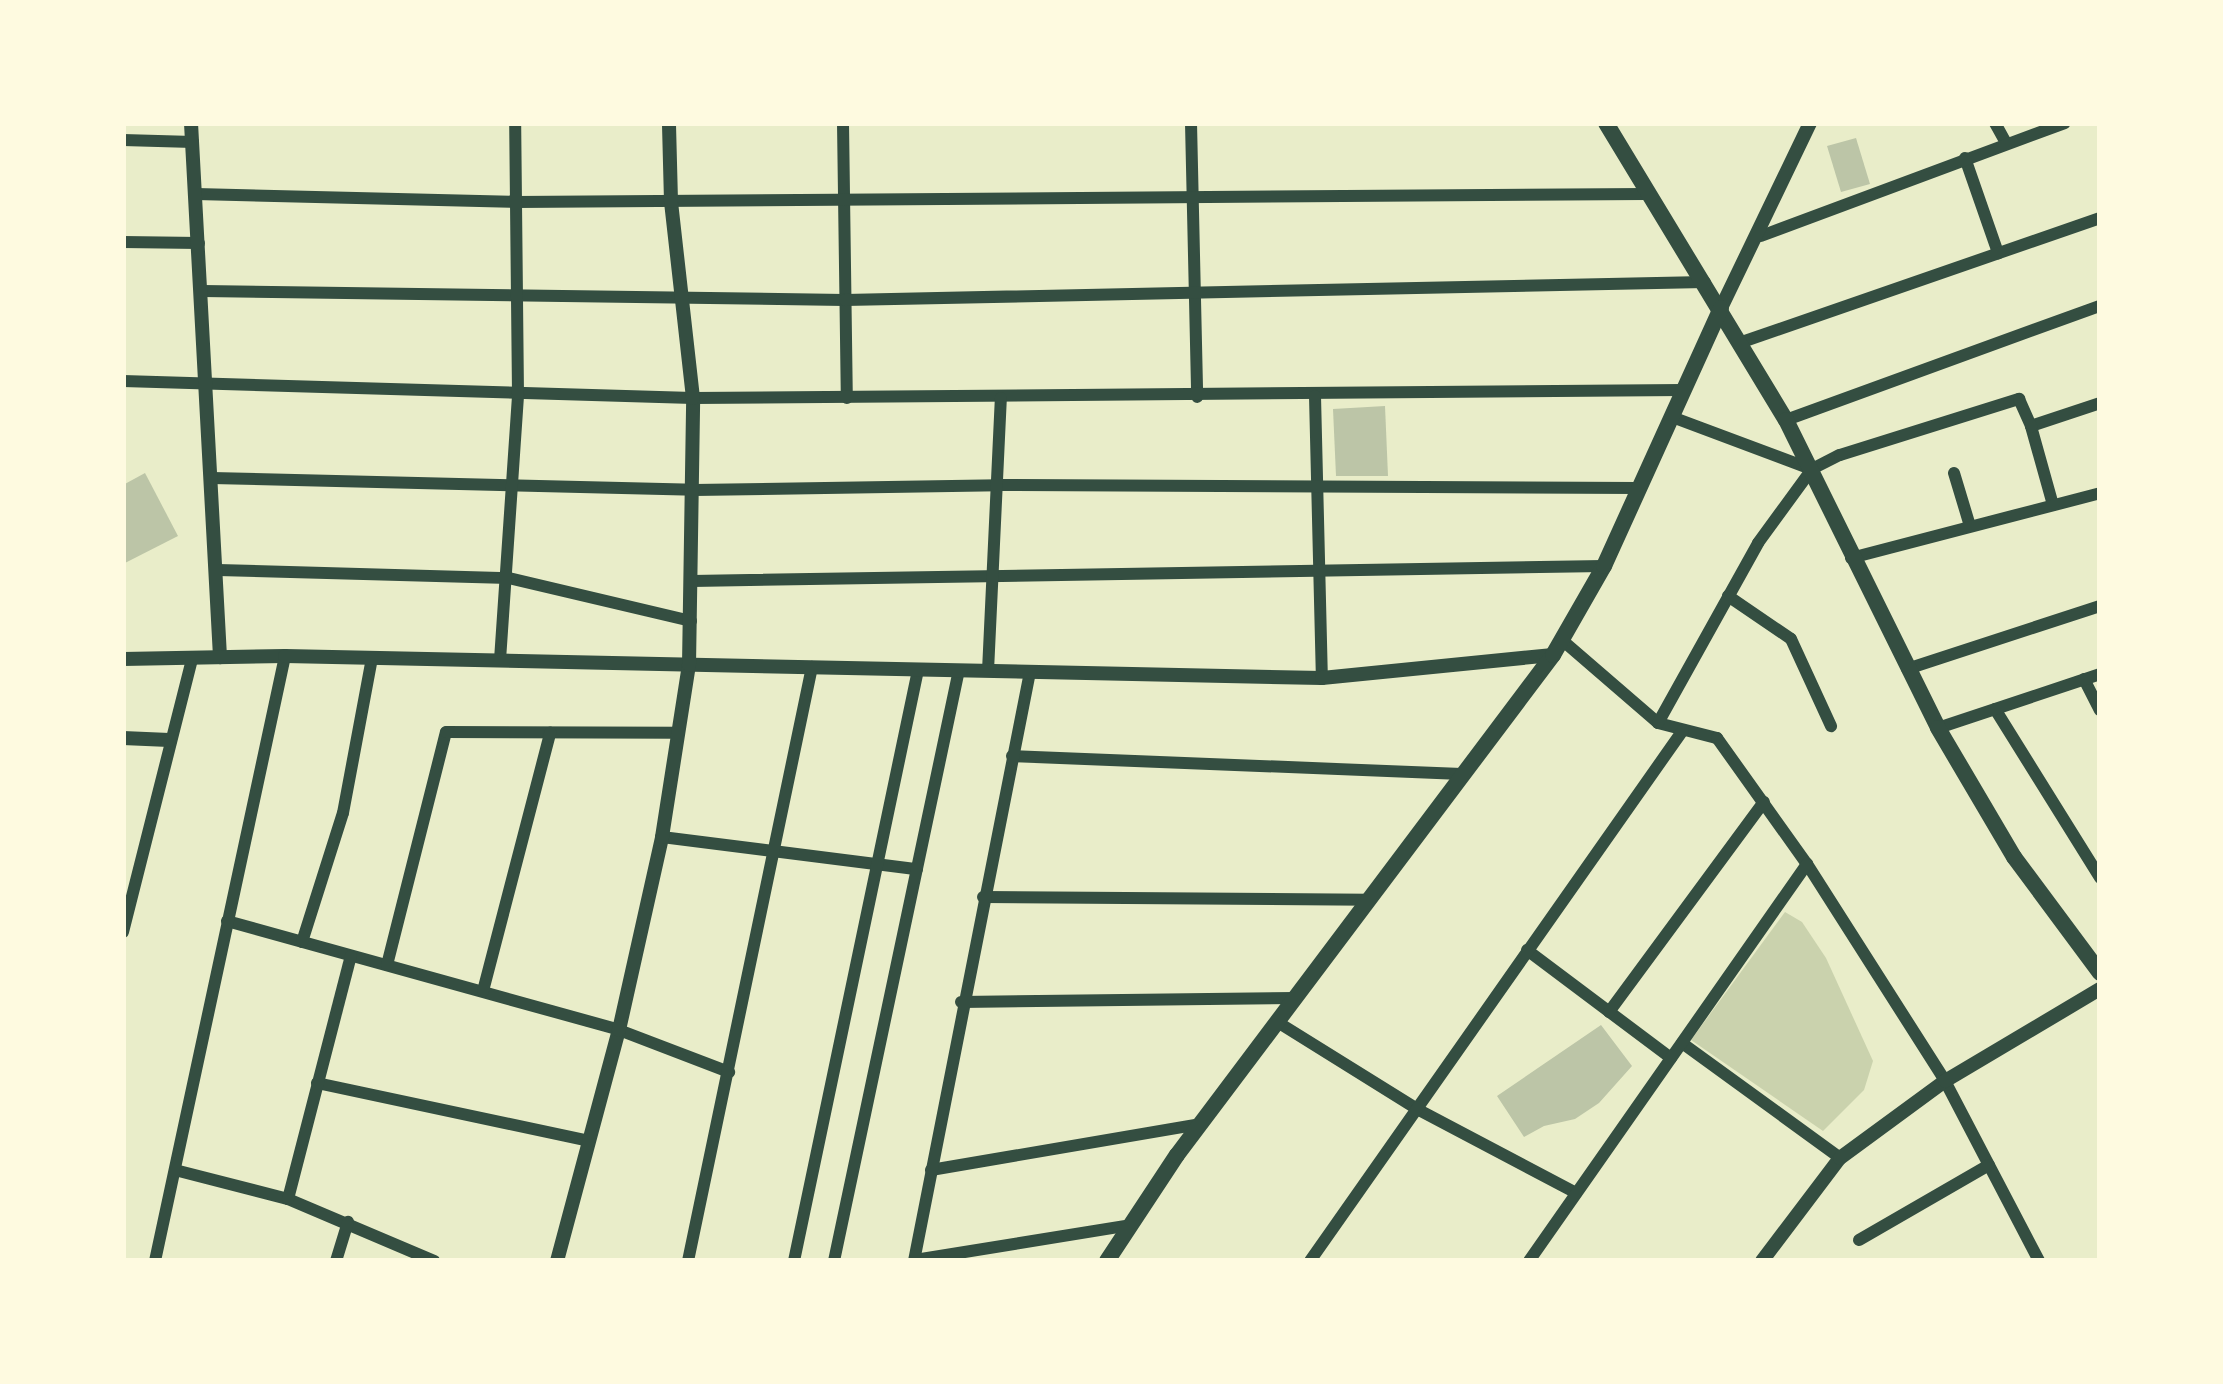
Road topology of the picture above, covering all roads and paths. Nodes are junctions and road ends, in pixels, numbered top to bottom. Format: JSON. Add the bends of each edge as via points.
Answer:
{"nodes":[{"id":1,"x":191,"y":123,"type":"edge"},
{"id":2,"x":515,"y":123,"type":"edge"},
{"id":3,"x":669,"y":123,"type":"edge"},
{"id":4,"x":843,"y":123,"type":"edge"},
{"id":5,"x":1191,"y":123,"type":"edge"},
{"id":6,"x":1606,"y":123,"type":"edge"},
{"id":7,"x":1810,"y":123,"type":"edge"},
{"id":8,"x":1995,"y":123,"type":"edge"},
{"id":9,"x":2065,"y":123,"type":"edge"},
{"id":10,"x":123,"y":140,"type":"edge"},
{"id":11,"x":193,"y":142,"type":"junction"},
{"id":12,"x":2006,"y":143,"type":"junction"},
{"id":13,"x":1965,"y":158,"type":"junction"},
{"id":14,"x":196,"y":194,"type":"junction"},
{"id":15,"x":1646,"y":194,"type":"junction"},
{"id":16,"x":1192,"y":195,"type":"junction"},
{"id":17,"x":671,"y":201,"type":"junction"},
{"id":18,"x":844,"y":201,"type":"junction"},
{"id":19,"x":516,"y":202,"type":"junction"},
{"id":20,"x":2100,"y":218,"type":"edge"},
{"id":21,"x":1760,"y":236,"type":"junction"},
{"id":22,"x":123,"y":242,"type":"edge"},
{"id":23,"x":199,"y":243,"type":"junction"},
{"id":24,"x":1998,"y":253,"type":"junction"},
{"id":25,"x":1705,"y":282,"type":"junction"},
{"id":26,"x":203,"y":291,"type":"junction"},
{"id":27,"x":516,"y":294,"type":"junction"},
{"id":28,"x":1195,"y":294,"type":"junction"},
{"id":29,"x":684,"y":297,"type":"junction"},
{"id":30,"x":845,"y":300,"type":"junction"},
{"id":31,"x":2100,"y":305,"type":"edge"},
{"id":32,"x":1721,"y":308,"type":"junction"},
{"id":33,"x":1742,"y":342,"type":"junction"},
{"id":34,"x":123,"y":381,"type":"edge"},
{"id":35,"x":208,"y":381,"type":"junction"},
{"id":36,"x":1683,"y":390,"type":"junction"},
{"id":37,"x":518,"y":394,"type":"junction"},
{"id":38,"x":1315,"y":396,"type":"junction"},
{"id":39,"x":1197,"y":397,"type":"junction"},
{"id":40,"x":693,"y":398,"type":"junction"},
{"id":41,"x":847,"y":398,"type":"junction"},
{"id":42,"x":1001,"y":398,"type":"junction"},
{"id":43,"x":2100,"y":403,"type":"edge"},
{"id":44,"x":1672,"y":417,"type":"junction"},
{"id":45,"x":1786,"y":420,"type":"junction"},
{"id":46,"x":2031,"y":426,"type":"junction"},
{"id":47,"x":1812,"y":469,"type":"junction"},
{"id":48,"x":1954,"y":473,"type":"dead end"},
{"id":49,"x":212,"y":478,"type":"junction"},
{"id":50,"x":999,"y":484,"type":"junction"},
{"id":51,"x":514,"y":486,"type":"junction"},
{"id":52,"x":1318,"y":487,"type":"junction"},
{"id":53,"x":1637,"y":488,"type":"junction"},
{"id":54,"x":694,"y":490,"type":"junction"},
{"id":55,"x":2100,"y":493,"type":"edge"},
{"id":56,"x":2054,"y":505,"type":"junction"},
{"id":57,"x":1970,"y":526,"type":"junction"},
{"id":58,"x":1851,"y":558,"type":"junction"},
{"id":59,"x":1604,"y":566,"type":"junction"},
{"id":60,"x":218,"y":570,"type":"junction"},
{"id":61,"x":1320,"y":571,"type":"junction"},
{"id":62,"x":993,"y":577,"type":"junction"},
{"id":63,"x":508,"y":578,"type":"junction"},
{"id":64,"x":692,"y":580,"type":"junction"},
{"id":65,"x":1728,"y":596,"type":"junction"},
{"id":66,"x":2100,"y":606,"type":"edge"},
{"id":67,"x":691,"y":621,"type":"junction"},
{"id":68,"x":1557,"y":647,"type":"junction"},
{"id":69,"x":285,"y":656,"type":"junction"},
{"id":70,"x":220,"y":657,"type":"junction"},
{"id":71,"x":373,"y":658,"type":"junction"},
{"id":72,"x":123,"y":659,"type":"edge"},
{"id":73,"x":192,"y":659,"type":"junction"},
{"id":74,"x":500,"y":660,"type":"junction"},
{"id":75,"x":689,"y":664,"type":"junction"},
{"id":76,"x":812,"y":668,"type":"junction"},
{"id":77,"x":1907,"y":669,"type":"junction"},
{"id":78,"x":918,"y":670,"type":"junction"},
{"id":79,"x":958,"y":670,"type":"junction"},
{"id":80,"x":988,"y":671,"type":"junction"},
{"id":81,"x":1030,"y":672,"type":"junction"},
{"id":82,"x":2100,"y":674,"type":"edge"},
{"id":83,"x":1322,"y":678,"type":"junction"},
{"id":84,"x":2084,"y":679,"type":"junction"},
{"id":85,"x":1995,"y":709,"type":"junction"},
{"id":86,"x":2100,"y":710,"type":"edge"},
{"id":87,"x":1658,"y":723,"type":"junction"},
{"id":88,"x":1831,"y":726,"type":"dead end"},
{"id":89,"x":1938,"y":728,"type":"junction"},
{"id":90,"x":1683,"y":730,"type":"junction"},
{"id":91,"x":550,"y":733,"type":"junction"},
{"id":92,"x":678,"y":734,"type":"junction"},
{"id":93,"x":123,"y":738,"type":"edge"},
{"id":94,"x":169,"y":740,"type":"junction"},
{"id":95,"x":1012,"y":756,"type":"junction"},
{"id":96,"x":1462,"y":774,"type":"junction"},
{"id":97,"x":1764,"y":802,"type":"junction"},
{"id":98,"x":662,"y":837,"type":"junction"},
{"id":99,"x":774,"y":851,"type":"junction"},
{"id":100,"x":876,"y":864,"type":"junction"},
{"id":101,"x":1808,"y":864,"type":"junction"},
{"id":102,"x":917,"y":869,"type":"junction"},
{"id":103,"x":2100,"y":878,"type":"edge"},
{"id":104,"x":983,"y":897,"type":"junction"},
{"id":105,"x":1369,"y":900,"type":"junction"},
{"id":106,"x":226,"y":922,"type":"junction"},
{"id":107,"x":123,"y":932,"type":"edge"},
{"id":108,"x":302,"y":943,"type":"junction"},
{"id":109,"x":1526,"y":950,"type":"junction"},
{"id":110,"x":351,"y":956,"type":"junction"},
{"id":111,"x":387,"y":965,"type":"junction"},
{"id":112,"x":2100,"y":973,"type":"edge"},
{"id":113,"x":2100,"y":989,"type":"edge"},
{"id":114,"x":483,"y":991,"type":"junction"},
{"id":115,"x":1295,"y":998,"type":"junction"},
{"id":116,"x":961,"y":1002,"type":"junction"},
{"id":117,"x":1610,"y":1012,"type":"junction"},
{"id":118,"x":1279,"y":1023,"type":"junction"},
{"id":119,"x":619,"y":1030,"type":"junction"},
{"id":120,"x":1682,"y":1043,"type":"junction"},
{"id":121,"x":1671,"y":1058,"type":"junction"},
{"id":122,"x":729,"y":1072,"type":"junction"},
{"id":123,"x":1945,"y":1082,"type":"junction"},
{"id":124,"x":317,"y":1083,"type":"junction"},
{"id":125,"x":1418,"y":1109,"type":"junction"},
{"id":126,"x":1202,"y":1124,"type":"junction"},
{"id":127,"x":589,"y":1141,"type":"junction"},
{"id":128,"x":1840,"y":1158,"type":"junction"},
{"id":129,"x":1989,"y":1166,"type":"junction"},
{"id":130,"x":175,"y":1170,"type":"junction"},
{"id":131,"x":932,"y":1170,"type":"junction"},
{"id":132,"x":1576,"y":1193,"type":"junction"},
{"id":133,"x":288,"y":1199,"type":"junction"},
{"id":134,"x":347,"y":1222,"type":"junction"},
{"id":135,"x":1130,"y":1225,"type":"junction"},
{"id":136,"x":1859,"y":1240,"type":"dead end"},
{"id":137,"x":915,"y":1260,"type":"edge"},
{"id":138,"x":155,"y":1261,"type":"edge"},
{"id":139,"x":336,"y":1261,"type":"edge"},
{"id":140,"x":434,"y":1261,"type":"edge"},
{"id":141,"x":557,"y":1261,"type":"edge"},
{"id":142,"x":688,"y":1261,"type":"edge"},
{"id":143,"x":794,"y":1261,"type":"edge"},
{"id":144,"x":835,"y":1261,"type":"edge"},
{"id":145,"x":1107,"y":1261,"type":"edge"},
{"id":146,"x":1310,"y":1261,"type":"edge"},
{"id":147,"x":1528,"y":1261,"type":"edge"},
{"id":148,"x":1762,"y":1261,"type":"edge"},
{"id":149,"x":2039,"y":1261,"type":"edge"}],
"edges":[{"from":1,"to":11,"type":"street"},
{"from":2,"to":19,"type":"street"},
{"from":3,"to":17,"type":"street"},
{"from":4,"to":18,"type":"street"},
{"from":5,"to":16,"type":"street"},
{"from":6,"to":15,"type":"main road"},
{"from":7,"to":21,"type":"street"},
{"from":8,"to":12,"type":"street"},
{"from":9,"to":12,"type":"street"},
{"from":10,"to":11,"type":"street"},
{"from":11,"to":14,"type":"street"},
{"from":12,"to":13,"type":"street"},
{"from":13,"to":21,"type":"street"},
{"from":13,"to":24,"type":"street"},
{"from":14,"to":19,"type":"street"},
{"from":14,"to":23,"type":"street"},
{"from":15,"to":16,"type":"street"},
{"from":15,"to":25,"type":"main road"},
{"from":16,"to":18,"type":"street"},
{"from":16,"to":28,"type":"street"},
{"from":17,"to":18,"type":"street"},
{"from":17,"to":19,"type":"street"},
{"from":17,"to":29,"type":"street"},
{"from":18,"to":30,"type":"street"},
{"from":19,"to":27,"type":"street"},
{"from":20,"to":24,"type":"street"},
{"from":21,"to":32,"type":"street"},
{"from":22,"to":23,"type":"street"},
{"from":23,"to":26,"type":"street"},
{"from":24,"to":33,"type":"street"},
{"from":25,"to":28,"type":"street"},
{"from":25,"to":32,"type":"main road"},
{"from":26,"to":27,"type":"street"},
{"from":26,"to":35,"type":"street"},
{"from":27,"to":29,"type":"street"},
{"from":27,"to":37,"type":"street"},
{"from":28,"to":30,"type":"street"},
{"from":28,"to":39,"type":"street"},
{"from":29,"to":30,"type":"street"},
{"from":29,"to":40,"type":"street"},
{"from":30,"to":41,"type":"street"},
{"from":31,"to":45,"type":"street"},
{"from":32,"to":33,"type":"main road"},
{"from":32,"to":36,"type":"main road"},
{"from":33,"to":45,"type":"main road"},
{"from":34,"to":35,"type":"street"},
{"from":35,"to":37,"type":"street"},
{"from":35,"to":49,"type":"street"},
{"from":36,"to":38,"type":"street"},
{"from":36,"to":44,"type":"main road"},
{"from":37,"to":40,"type":"street"},
{"from":37,"to":51,"type":"street"},
{"from":38,"to":39,"type":"street"},
{"from":38,"to":52,"type":"street"},
{"from":39,"to":42,"type":"street"},
{"from":40,"to":41,"type":"street"},
{"from":40,"to":54,"type":"street"},
{"from":41,"to":42,"type":"street"},
{"from":42,"to":50,"type":"street"},
{"from":43,"to":46,"type":"street"},
{"from":44,"to":47,"type":"street"},
{"from":44,"to":53,"type":"main road"},
{"from":45,"to":47,"type":"main road"},
{"from":46,"to":47,"type":"street","via":[[2019,399]]},
{"from":46,"to":56,"type":"street"},
{"from":47,"to":58,"type":"main road"},
{"from":47,"to":65,"type":"street"},
{"from":48,"to":57,"type":"street"},
{"from":49,"to":51,"type":"street"},
{"from":49,"to":60,"type":"street"},
{"from":50,"to":52,"type":"street"},
{"from":50,"to":54,"type":"street"},
{"from":50,"to":62,"type":"street"},
{"from":51,"to":54,"type":"street"},
{"from":51,"to":63,"type":"street"},
{"from":52,"to":53,"type":"street"},
{"from":52,"to":61,"type":"street"},
{"from":53,"to":59,"type":"main road"},
{"from":54,"to":64,"type":"street"},
{"from":55,"to":56,"type":"street"},
{"from":56,"to":57,"type":"street"},
{"from":57,"to":58,"type":"street"},
{"from":58,"to":77,"type":"main road"},
{"from":59,"to":61,"type":"street"},
{"from":59,"to":68,"type":"main road"},
{"from":60,"to":63,"type":"street"},
{"from":60,"to":70,"type":"street"},
{"from":61,"to":62,"type":"street"},
{"from":61,"to":83,"type":"street"},
{"from":62,"to":64,"type":"street"},
{"from":62,"to":80,"type":"street"},
{"from":63,"to":67,"type":"street"},
{"from":63,"to":74,"type":"street"},
{"from":64,"to":67,"type":"street"},
{"from":65,"to":87,"type":"street"},
{"from":65,"to":88,"type":"street","via":[[1791,639]]},
{"from":66,"to":77,"type":"street"},
{"from":67,"to":75,"type":"street"},
{"from":68,"to":83,"type":"street"},
{"from":68,"to":87,"type":"street"},
{"from":68,"to":96,"type":"main road"},
{"from":69,"to":70,"type":"street"},
{"from":69,"to":71,"type":"street"},
{"from":69,"to":106,"type":"street"},
{"from":70,"to":73,"type":"street"},
{"from":71,"to":74,"type":"street"},
{"from":71,"to":108,"type":"street","via":[[343,813]]},
{"from":72,"to":73,"type":"street"},
{"from":73,"to":94,"type":"street"},
{"from":74,"to":75,"type":"street"},
{"from":75,"to":76,"type":"street"},
{"from":75,"to":92,"type":"street"},
{"from":76,"to":78,"type":"street"},
{"from":76,"to":99,"type":"street"},
{"from":77,"to":89,"type":"main road"},
{"from":78,"to":79,"type":"street"},
{"from":78,"to":100,"type":"street"},
{"from":79,"to":80,"type":"street"},
{"from":79,"to":102,"type":"street"},
{"from":80,"to":81,"type":"street"},
{"from":81,"to":83,"type":"street"},
{"from":81,"to":95,"type":"street"},
{"from":82,"to":84,"type":"street"},
{"from":84,"to":85,"type":"street"},
{"from":84,"to":86,"type":"street"},
{"from":85,"to":89,"type":"street"},
{"from":85,"to":103,"type":"street"},
{"from":87,"to":90,"type":"street"},
{"from":89,"to":112,"type":"main road","via":[[2014,857]]},
{"from":90,"to":97,"type":"street","via":[[1717,738]]},
{"from":90,"to":109,"type":"street"},
{"from":91,"to":92,"type":"street"},
{"from":91,"to":111,"type":"street","via":[[446,732]]},
{"from":91,"to":114,"type":"street"},
{"from":92,"to":98,"type":"street"},
{"from":93,"to":94,"type":"street"},
{"from":94,"to":107,"type":"street"},
{"from":95,"to":96,"type":"street"},
{"from":95,"to":104,"type":"street"},
{"from":96,"to":105,"type":"main road"},
{"from":97,"to":101,"type":"street"},
{"from":97,"to":117,"type":"street"},
{"from":98,"to":99,"type":"street"},
{"from":98,"to":119,"type":"street"},
{"from":99,"to":100,"type":"street"},
{"from":99,"to":122,"type":"street"},
{"from":100,"to":102,"type":"street"},
{"from":100,"to":143,"type":"street"},
{"from":101,"to":120,"type":"street"},
{"from":101,"to":123,"type":"street"},
{"from":102,"to":144,"type":"street"},
{"from":104,"to":105,"type":"street"},
{"from":104,"to":116,"type":"street"},
{"from":105,"to":115,"type":"main road"},
{"from":106,"to":108,"type":"street"},
{"from":106,"to":130,"type":"street"},
{"from":108,"to":110,"type":"street"},
{"from":109,"to":117,"type":"street"},
{"from":109,"to":125,"type":"street"},
{"from":110,"to":111,"type":"street"},
{"from":110,"to":124,"type":"street"},
{"from":111,"to":114,"type":"street"},
{"from":113,"to":123,"type":"street"},
{"from":114,"to":119,"type":"street"},
{"from":115,"to":116,"type":"street"},
{"from":115,"to":118,"type":"main road"},
{"from":116,"to":131,"type":"street"},
{"from":117,"to":121,"type":"street"},
{"from":118,"to":125,"type":"street"},
{"from":118,"to":126,"type":"main road"},
{"from":119,"to":122,"type":"street"},
{"from":119,"to":127,"type":"street"},
{"from":120,"to":121,"type":"street"},
{"from":120,"to":128,"type":"street"},
{"from":121,"to":132,"type":"street"},
{"from":122,"to":142,"type":"street"},
{"from":123,"to":128,"type":"street"},
{"from":123,"to":129,"type":"street"},
{"from":124,"to":127,"type":"street"},
{"from":124,"to":133,"type":"street"},
{"from":125,"to":132,"type":"street"},
{"from":125,"to":146,"type":"street"},
{"from":126,"to":131,"type":"street"},
{"from":126,"to":135,"type":"main road"},
{"from":127,"to":141,"type":"street"},
{"from":128,"to":148,"type":"street"},
{"from":129,"to":136,"type":"street"},
{"from":129,"to":149,"type":"street"},
{"from":130,"to":133,"type":"street"},
{"from":130,"to":138,"type":"street"},
{"from":131,"to":137,"type":"street"},
{"from":132,"to":147,"type":"street"},
{"from":133,"to":134,"type":"street"},
{"from":134,"to":139,"type":"street"},
{"from":134,"to":140,"type":"street"},
{"from":135,"to":137,"type":"street"},
{"from":135,"to":145,"type":"main road"}]}
